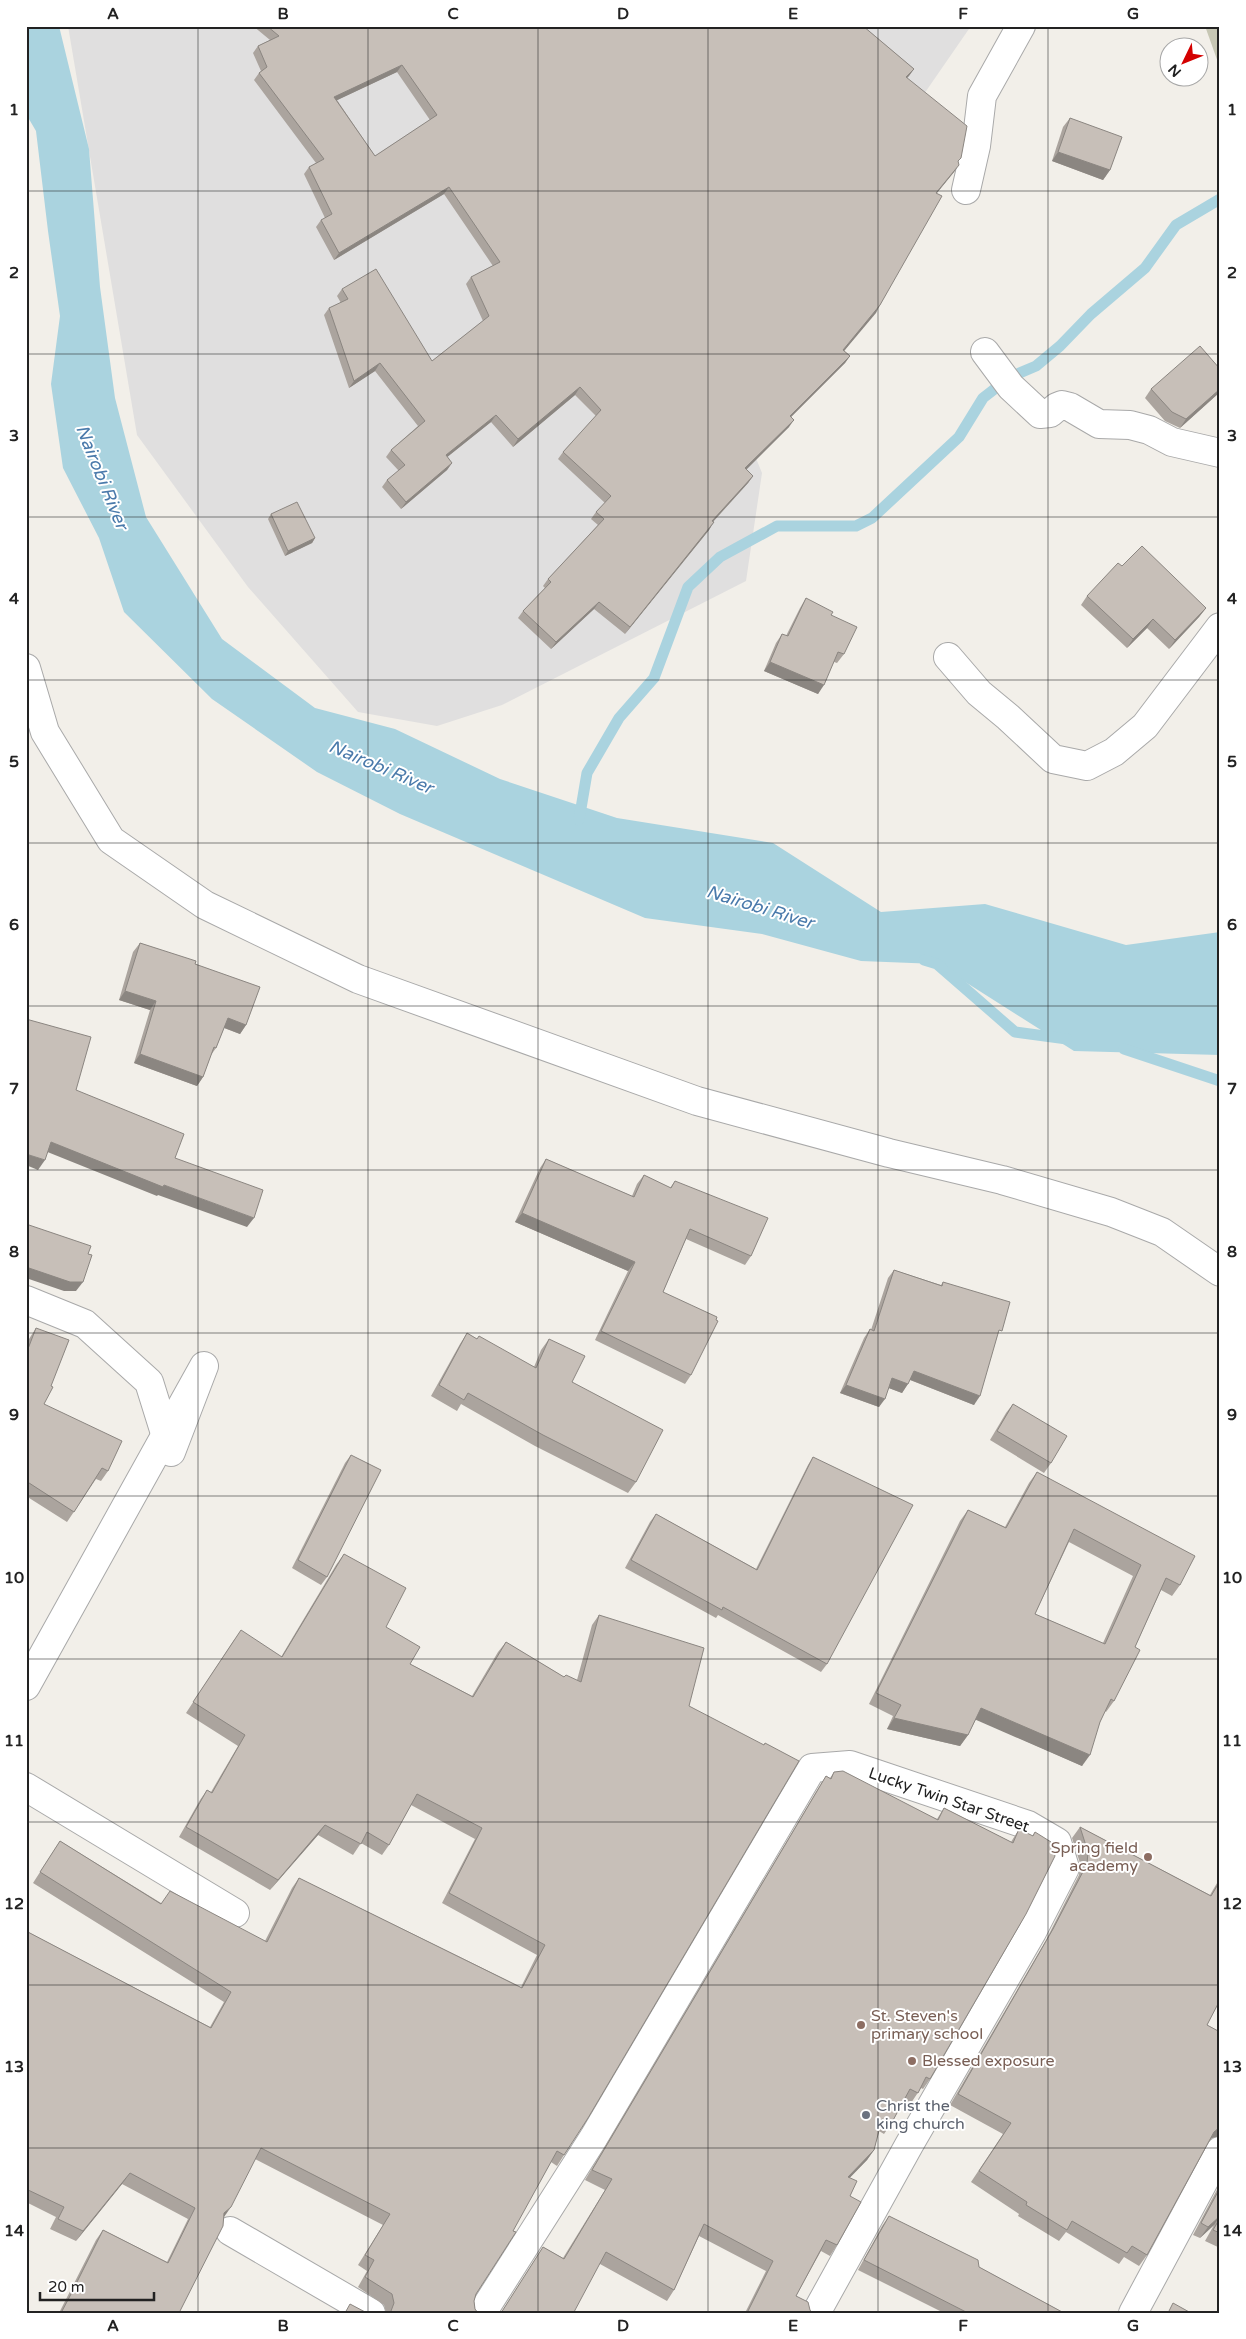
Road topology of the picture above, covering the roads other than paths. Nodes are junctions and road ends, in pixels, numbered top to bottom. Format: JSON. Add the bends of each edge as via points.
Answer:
{"nodes":[{"id":1,"x":1020,"y":26,"type":"edge"},
{"id":2,"x":966,"y":190,"type":"dead end"},
{"id":3,"x":984,"y":352,"type":"dead end"},
{"id":4,"x":1220,"y":453,"type":"edge"},
{"id":5,"x":1220,"y":627,"type":"edge"},
{"id":6,"x":948,"y":657,"type":"dead end"},
{"id":7,"x":26,"y":668,"type":"edge"},
{"id":8,"x":1220,"y":1272,"type":"edge"},
{"id":9,"x":26,"y":1300,"type":"edge"},
{"id":10,"x":26,"y":1686,"type":"edge"},
{"id":11,"x":26,"y":1787,"type":"edge"},
{"id":12,"x":235,"y":1913,"type":"dead end"},
{"id":13,"x":1220,"y":2151,"type":"edge"},
{"id":14,"x":230,"y":2231,"type":"dead end"},
{"id":15,"x":371,"y":2313,"type":"edge"},
{"id":16,"x":482,"y":2313,"type":"edge"},
{"id":17,"x":816,"y":2313,"type":"edge"},
{"id":18,"x":1133,"y":2313,"type":"edge"}],
"edges":[{"from":1,"to":2,"type":"street","via":[[982,96]]},
{"from":3,"to":4,"type":"street","via":[[1007,382],[1040,414],[1050,413],[1057,407],[1070,407],[1099,424],[1130,425],[1172,442]]},
{"from":5,"to":6,"type":"street","via":[[1145,726],[1114,752],[1087,766],[1053,759],[979,693]]},
{"from":7,"to":8,"type":"street","via":[[44,732],[111,840],[206,905],[358,979],[698,1101],[889,1154],[1002,1180],[1111,1212],[1162,1232]]},
{"from":9,"to":10,"type":"street","via":[[85,1324],[148,1382],[165,1435],[171,1452],[204,1366],[165,1435]]},
{"from":11,"to":12,"type":"street"},
{"from":13,"to":18,"type":"street"},
{"from":14,"to":15,"type":"street"},
{"from":16,"to":17,"type":"street","name":"Lucky Twin Star Street","via":[[594,2137],[812,1768],[850,1765],[1028,1825],[1058,1842],[1065,1868]]}]}
